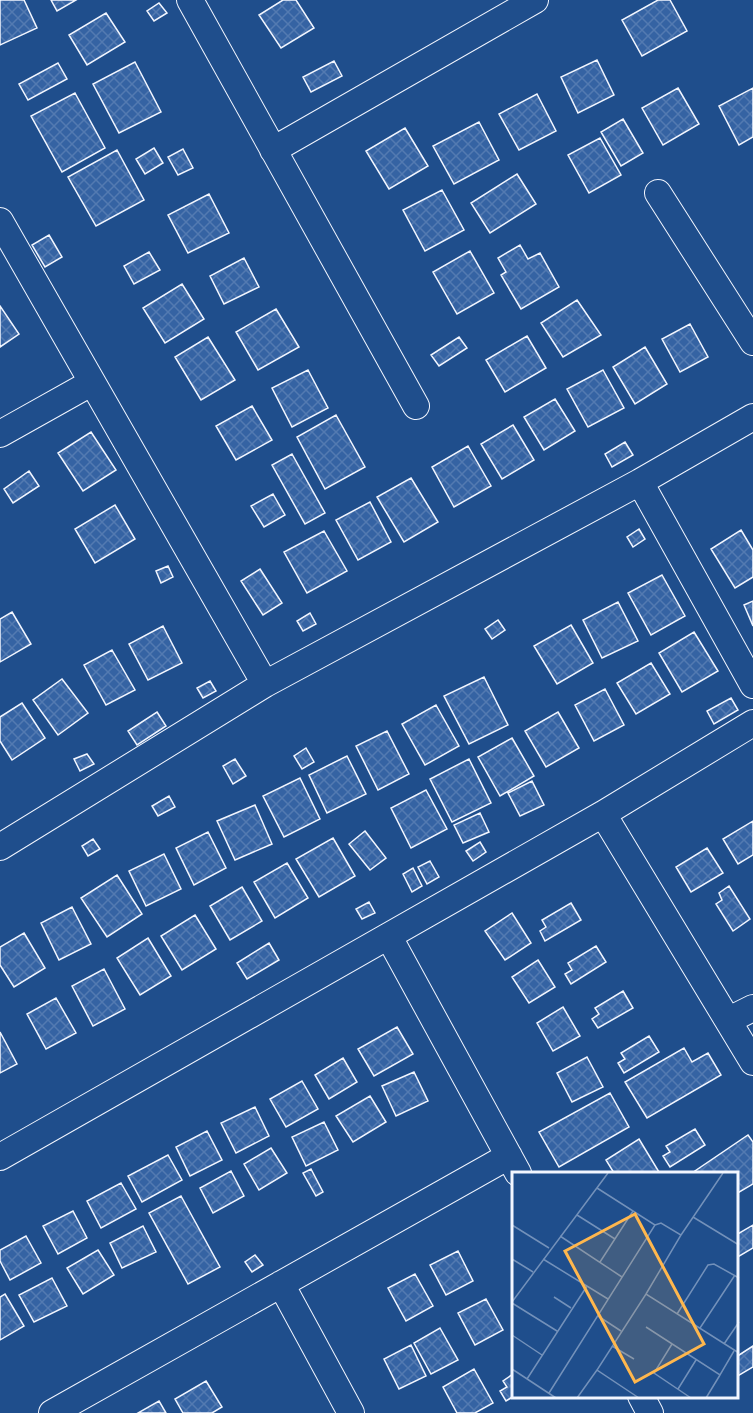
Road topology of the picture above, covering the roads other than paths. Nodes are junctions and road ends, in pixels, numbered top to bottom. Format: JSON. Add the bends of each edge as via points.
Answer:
{"nodes":[{"id":1,"x":190,"y":0,"type":"edge"},
{"id":2,"x":535,"y":0,"type":"edge"},
{"id":3,"x":273,"y":150,"type":"junction"},
{"id":4,"x":658,"y":194,"type":"dead end"},
{"id":5,"x":0,"y":221,"type":"edge"},
{"id":6,"x":753,"y":342,"type":"edge"},
{"id":7,"x":92,"y":383,"type":"junction"},
{"id":8,"x":416,"y":406,"type":"dead end"},
{"id":9,"x":753,"y":417,"type":"edge"},
{"id":10,"x":0,"y":434,"type":"edge"},
{"id":11,"x":640,"y":482,"type":"junction"},
{"id":12,"x":265,"y":684,"type":"junction"},
{"id":13,"x":753,"y":685,"type":"edge"},
{"id":14,"x":753,"y":723,"type":"edge"},
{"id":15,"x":603,"y":814,"type":"junction"},
{"id":16,"x":0,"y":847,"type":"edge"},
{"id":17,"x":389,"y":937,"type":"junction"},
{"id":18,"x":753,"y":1008,"type":"edge"},
{"id":19,"x":729,"y":1020,"type":"junction"},
{"id":20,"x":753,"y":1062,"type":"edge"},
{"id":21,"x":0,"y":1157,"type":"edge"},
{"id":22,"x":514,"y":1165,"type":"edge"},
{"id":23,"x":281,"y":1284,"type":"junction"},
{"id":24,"x":642,"y":1398,"type":"edge"},
{"id":25,"x":52,"y":1413,"type":"edge"},
{"id":26,"x":351,"y":1413,"type":"edge"},
{"id":27,"x":650,"y":1413,"type":"edge"}],
"edges":[{"from":1,"to":3,"type":"street"},
{"from":2,"to":3,"type":"street"},
{"from":3,"to":8,"type":"street"},
{"from":4,"to":6,"type":"street"},
{"from":5,"to":7,"type":"street"},
{"from":7,"to":10,"type":"street"},
{"from":7,"to":12,"type":"street"},
{"from":9,"to":11,"type":"street"},
{"from":11,"to":12,"type":"street"},
{"from":11,"to":13,"type":"street"},
{"from":12,"to":16,"type":"street"},
{"from":14,"to":15,"type":"street"},
{"from":15,"to":17,"type":"street"},
{"from":15,"to":19,"type":"street"},
{"from":17,"to":21,"type":"street"},
{"from":17,"to":22,"type":"street"},
{"from":18,"to":19,"type":"street"},
{"from":19,"to":20,"type":"street"},
{"from":22,"to":23,"type":"street"},
{"from":23,"to":25,"type":"street"},
{"from":23,"to":26,"type":"street"},
{"from":24,"to":27,"type":"street"}]}
